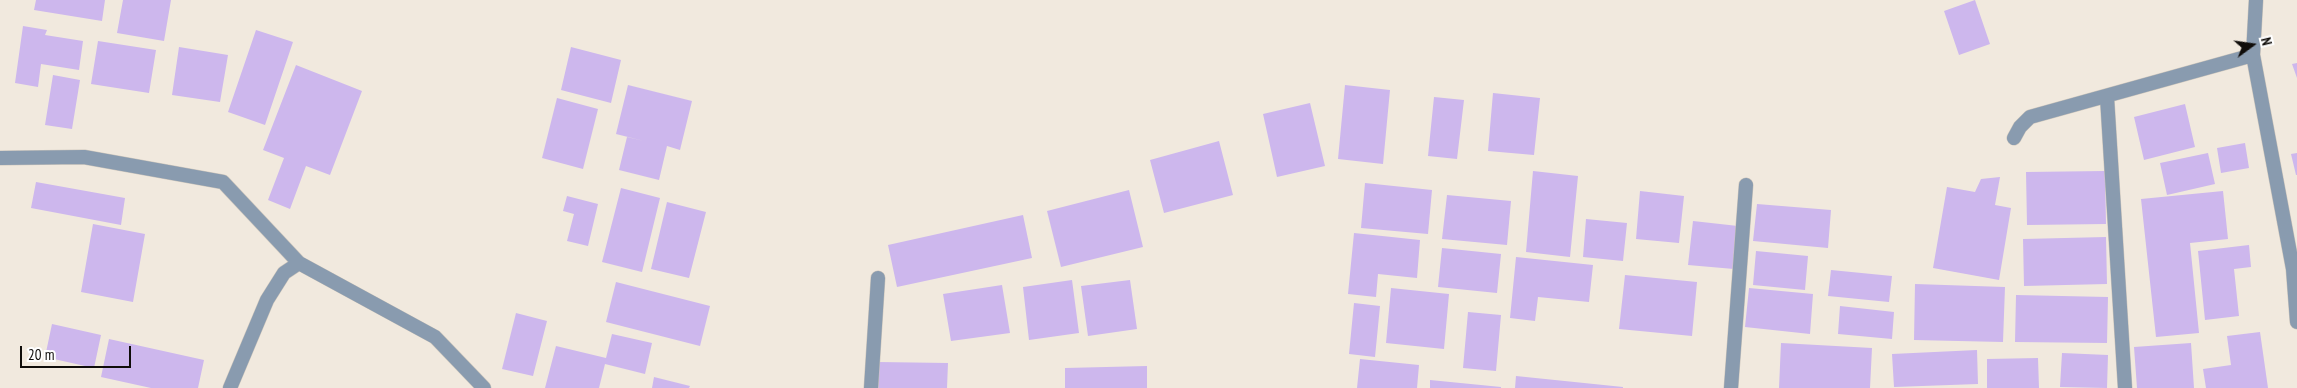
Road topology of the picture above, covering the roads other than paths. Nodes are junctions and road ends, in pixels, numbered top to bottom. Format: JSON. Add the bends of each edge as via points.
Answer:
{"nodes":[{"id":1,"x":2256,"y":0,"type":"edge"},
{"id":2,"x":2253,"y":55,"type":"junction"},
{"id":3,"x":2107,"y":96,"type":"junction"},
{"id":4,"x":2014,"y":138,"type":"dead end"},
{"id":5,"x":0,"y":158,"type":"edge"},
{"id":6,"x":1746,"y":185,"type":"dead end"},
{"id":7,"x":299,"y":263,"type":"junction"},
{"id":8,"x":878,"y":278,"type":"dead end"},
{"id":9,"x":2297,"y":322,"type":"edge"},
{"id":10,"x":230,"y":388,"type":"edge"},
{"id":11,"x":484,"y":388,"type":"edge"},
{"id":12,"x":870,"y":388,"type":"edge"},
{"id":13,"x":1731,"y":388,"type":"edge"},
{"id":14,"x":2125,"y":388,"type":"edge"}],
"edges":[{"from":1,"to":2,"type":"street"},
{"from":2,"to":3,"type":"street"},
{"from":2,"to":9,"type":"street","via":[[2292,269]]},
{"from":3,"to":4,"type":"street","via":[[2030,117]]},
{"from":3,"to":14,"type":"street"},
{"from":5,"to":7,"type":"street","via":[[84,157],[222,182]]},
{"from":6,"to":13,"type":"street"},
{"from":7,"to":10,"type":"street","via":[[284,273],[267,300]]},
{"from":7,"to":11,"type":"street","via":[[435,337]]},
{"from":8,"to":12,"type":"street"}]}
